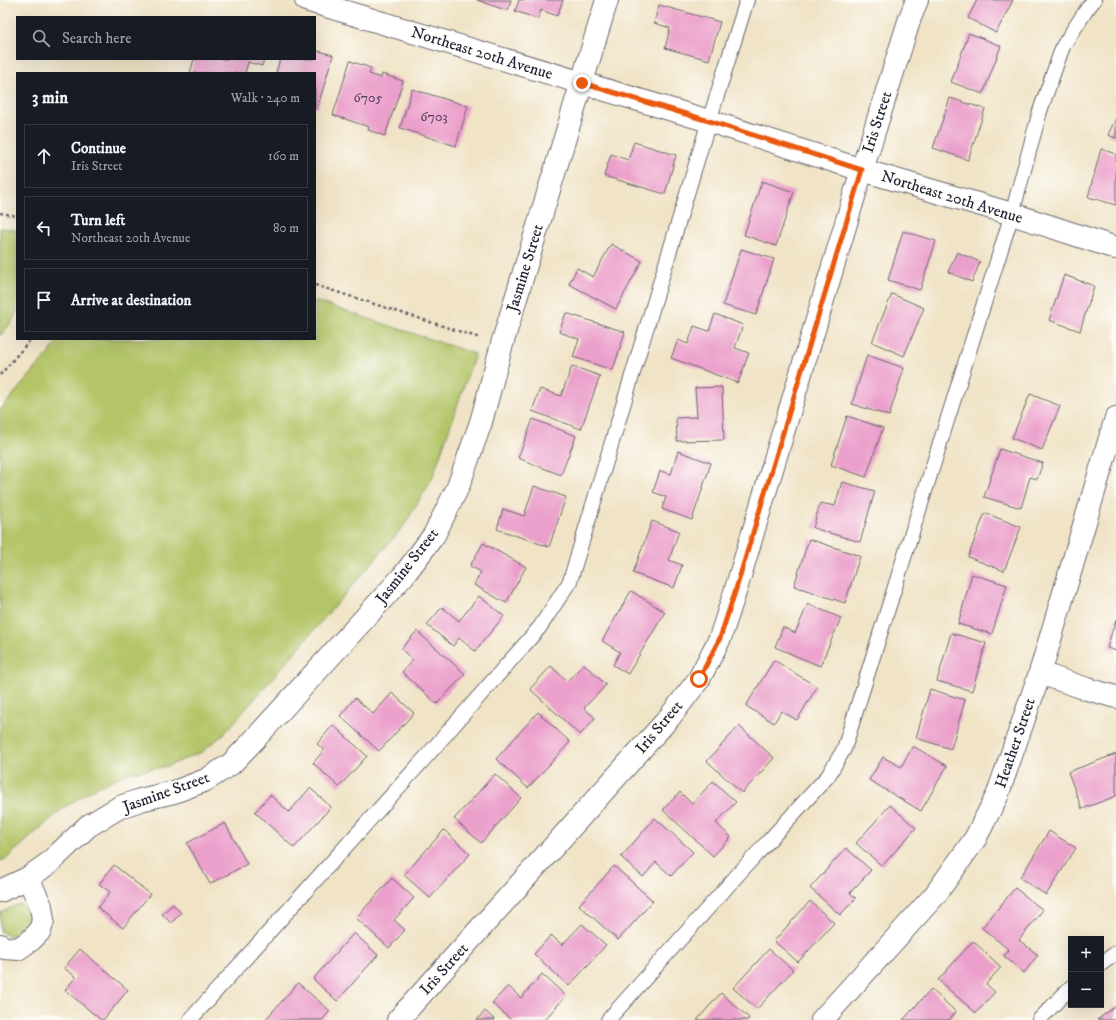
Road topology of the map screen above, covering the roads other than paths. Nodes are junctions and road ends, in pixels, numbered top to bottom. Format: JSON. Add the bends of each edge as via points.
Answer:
{"nodes":[{"id":1,"x":306,"y":0,"type":"edge"},
{"id":2,"x":607,"y":0,"type":"edge"},
{"id":3,"x":747,"y":0,"type":"edge"},
{"id":4,"x":916,"y":0,"type":"edge"},
{"id":5,"x":1094,"y":0,"type":"edge"},
{"id":6,"x":582,"y":83,"type":"junction"},
{"id":7,"x":709,"y":121,"type":"junction"},
{"id":8,"x":862,"y":170,"type":"junction"},
{"id":9,"x":1012,"y":214,"type":"junction"},
{"id":10,"x":1116,"y":248,"type":"edge"},
{"id":11,"x":1116,"y":418,"type":"edge"},
{"id":12,"x":1040,"y":673,"type":"junction"},
{"id":13,"x":1116,"y":697,"type":"edge"},
{"id":14,"x":28,"y":878,"type":"junction"},
{"id":15,"x":0,"y":891,"type":"edge"},
{"id":16,"x":0,"y":945,"type":"edge"},
{"id":17,"x":1116,"y":953,"type":"edge"},
{"id":18,"x":1104,"y":962,"type":"edge"},
{"id":19,"x":1068,"y":990,"type":"edge"},
{"id":20,"x":190,"y":1020,"type":"edge"},
{"id":21,"x":398,"y":1020,"type":"edge"},
{"id":22,"x":608,"y":1020,"type":"edge"},
{"id":23,"x":822,"y":1020,"type":"edge"},
{"id":24,"x":1039,"y":1020,"type":"edge"}],
"edges":[{"from":1,"to":6,"type":"street","name":"Northeast 20th Avenue"},
{"from":2,"to":6,"type":"street","name":"Jasmine Street"},
{"from":3,"to":7,"type":"lane"},
{"from":4,"to":8,"type":"street","name":"Iris Street"},
{"from":5,"to":9,"type":"lane","via":[[1063,46],[1040,111]]},
{"from":6,"to":7,"type":"street","name":"Northeast 20th Avenue"},
{"from":6,"to":14,"type":"street","name":"Jasmine Street","via":[[502,344],[481,422],[458,487],[434,535],[404,574],[231,764],[206,780],[120,808],[88,826],[49,863]]},
{"from":7,"to":8,"type":"street","name":"Northeast 20th Avenue"},
{"from":7,"to":20,"type":"lane","via":[[570,581],[540,627]]},
{"from":8,"to":9,"type":"street","name":"Northeast 20th Avenue"},
{"from":8,"to":21,"type":"street","name":"Iris Street","via":[[736,589],[720,638],[699,679],[669,718]]},
{"from":9,"to":10,"type":"street","name":"Northeast 20th Avenue"},
{"from":9,"to":22,"type":"lane","via":[[844,749],[828,776]]},
{"from":11,"to":12,"type":"street","name":"Heather Street"},
{"from":12,"to":13,"type":"street"},
{"from":12,"to":23,"type":"street","name":"Heather Street","via":[[997,796],[975,839],[935,895]]},
{"from":14,"to":15,"type":"street","name":"Jasmine Street"},
{"from":14,"to":16,"type":"street","via":[[42,906],[43,920],[40,931],[18,949],[4,948]]},
{"from":17,"to":18,"type":"lane"},
{"from":19,"to":24,"type":"lane"}]}
